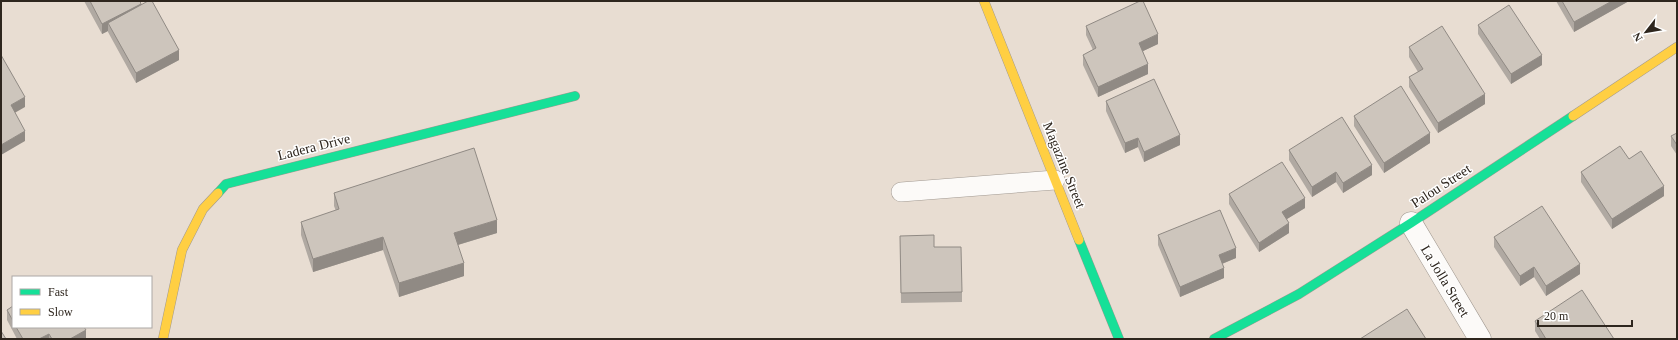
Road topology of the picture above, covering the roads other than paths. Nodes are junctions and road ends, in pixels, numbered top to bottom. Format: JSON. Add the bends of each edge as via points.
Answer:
{"nodes":[{"id":1,"x":984,"y":1,"type":"edge"},
{"id":2,"x":1677,"y":47,"type":"edge"},
{"id":3,"x":575,"y":96,"type":"dead end"},
{"id":4,"x":1055,"y":180,"type":"junction"},
{"id":5,"x":901,"y":192,"type":"dead end"},
{"id":6,"x":1410,"y":223,"type":"junction"},
{"id":7,"x":163,"y":339,"type":"edge"},
{"id":8,"x":1119,"y":339,"type":"edge"},
{"id":9,"x":1214,"y":339,"type":"edge"},
{"id":10,"x":1480,"y":339,"type":"edge"}],
"edges":[{"from":1,"to":4,"type":"street","name":"Magazine Street"},
{"from":2,"to":6,"type":"street","name":"Palou Street"},
{"from":3,"to":7,"type":"street","name":"Ladera Drive","via":[[226,184],[203,209],[182,250]]},
{"from":4,"to":5,"type":"lane"},
{"from":4,"to":8,"type":"street","name":"Magazine Street"},
{"from":6,"to":9,"type":"street","name":"Palou Street","via":[[1299,294]]},
{"from":6,"to":10,"type":"street","name":"La Jolla Street"}]}
